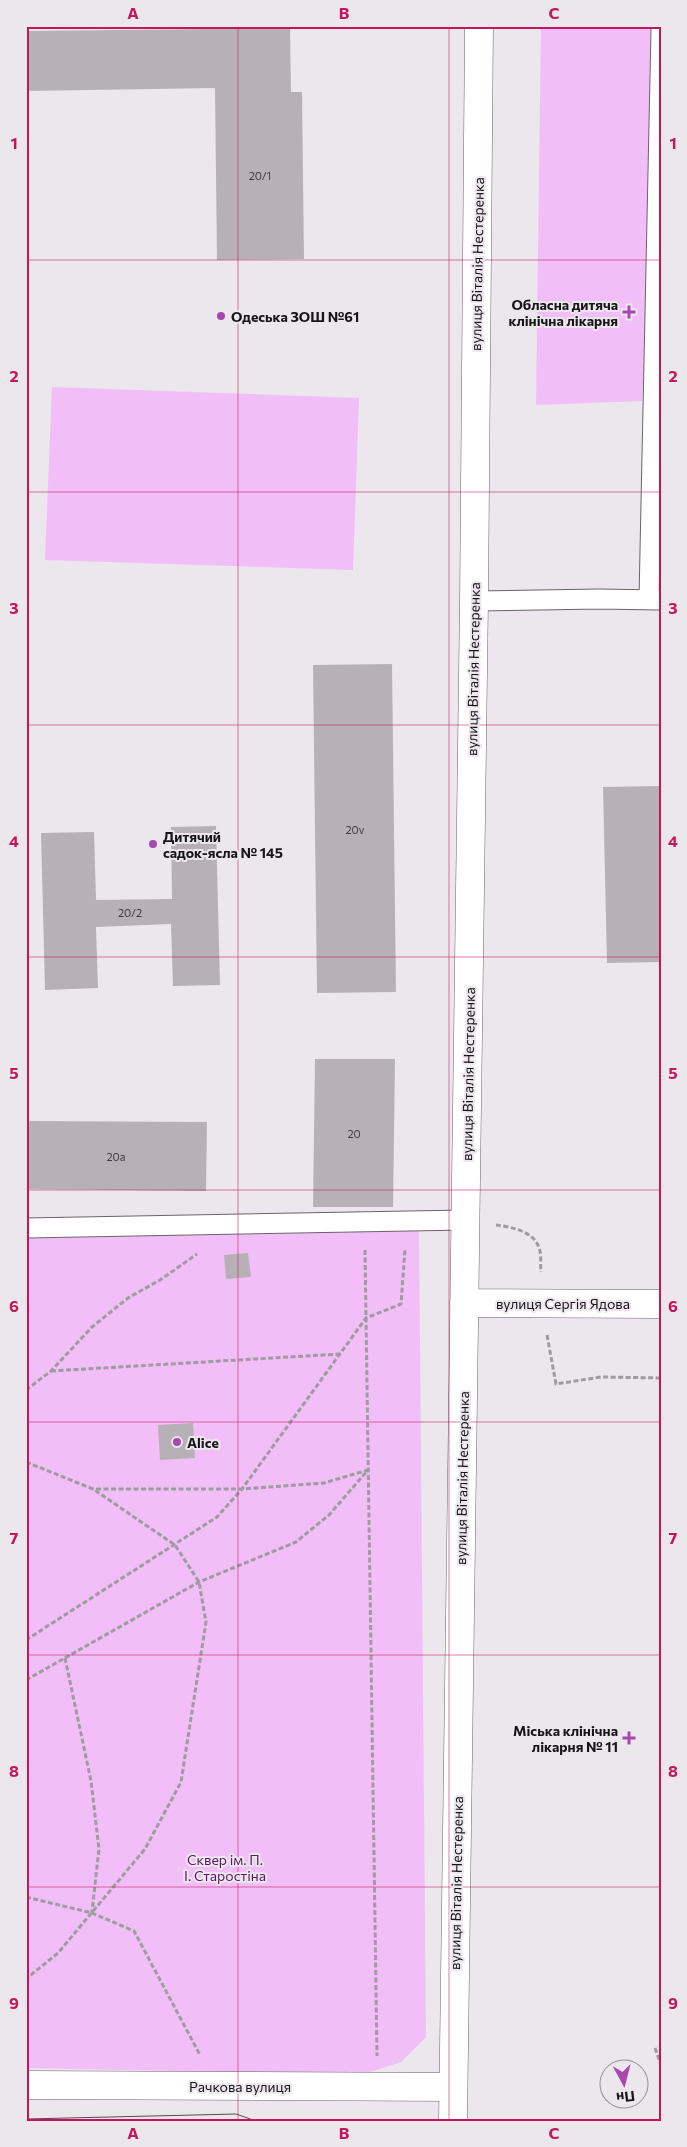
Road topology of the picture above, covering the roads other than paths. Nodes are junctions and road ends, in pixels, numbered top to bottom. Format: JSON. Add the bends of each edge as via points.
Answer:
{"nodes":[{"id":1,"x":479,"y":26,"type":"edge"},
{"id":2,"x":661,"y":30,"type":"edge"},
{"id":3,"x":655,"y":600,"type":"edge"},
{"id":4,"x":474,"y":601,"type":"junction"},
{"id":5,"x":466,"y":1220,"type":"junction"},
{"id":6,"x":26,"y":1228,"type":"edge"},
{"id":7,"x":464,"y":1303,"type":"junction"},
{"id":8,"x":661,"y":1304,"type":"edge"},
{"id":9,"x":26,"y":2085,"type":"edge"},
{"id":10,"x":453,"y":2087,"type":"junction"},
{"id":11,"x":453,"y":2121,"type":"edge"}],
"edges":[{"from":1,"to":4,"type":"main road","name":"вулиця Віталія Нестеренка"},
{"from":2,"to":3,"type":"lane"},
{"from":3,"to":4,"type":"lane"},
{"from":4,"to":5,"type":"main road","name":"вулиця Віталія Нестеренка"},
{"from":5,"to":6,"type":"lane"},
{"from":5,"to":7,"type":"main road","name":"вулиця Віталія Нестеренка"},
{"from":7,"to":8,"type":"main road","name":"вулиця Сергія Ядова"},
{"from":7,"to":10,"type":"main road","name":"вулиця Віталія Нестеренка"},
{"from":9,"to":10,"type":"main road","name":"Рачкова вулиця"},
{"from":10,"to":11,"type":"main road","name":"вулиця Віталія Нестеренка"}]}
